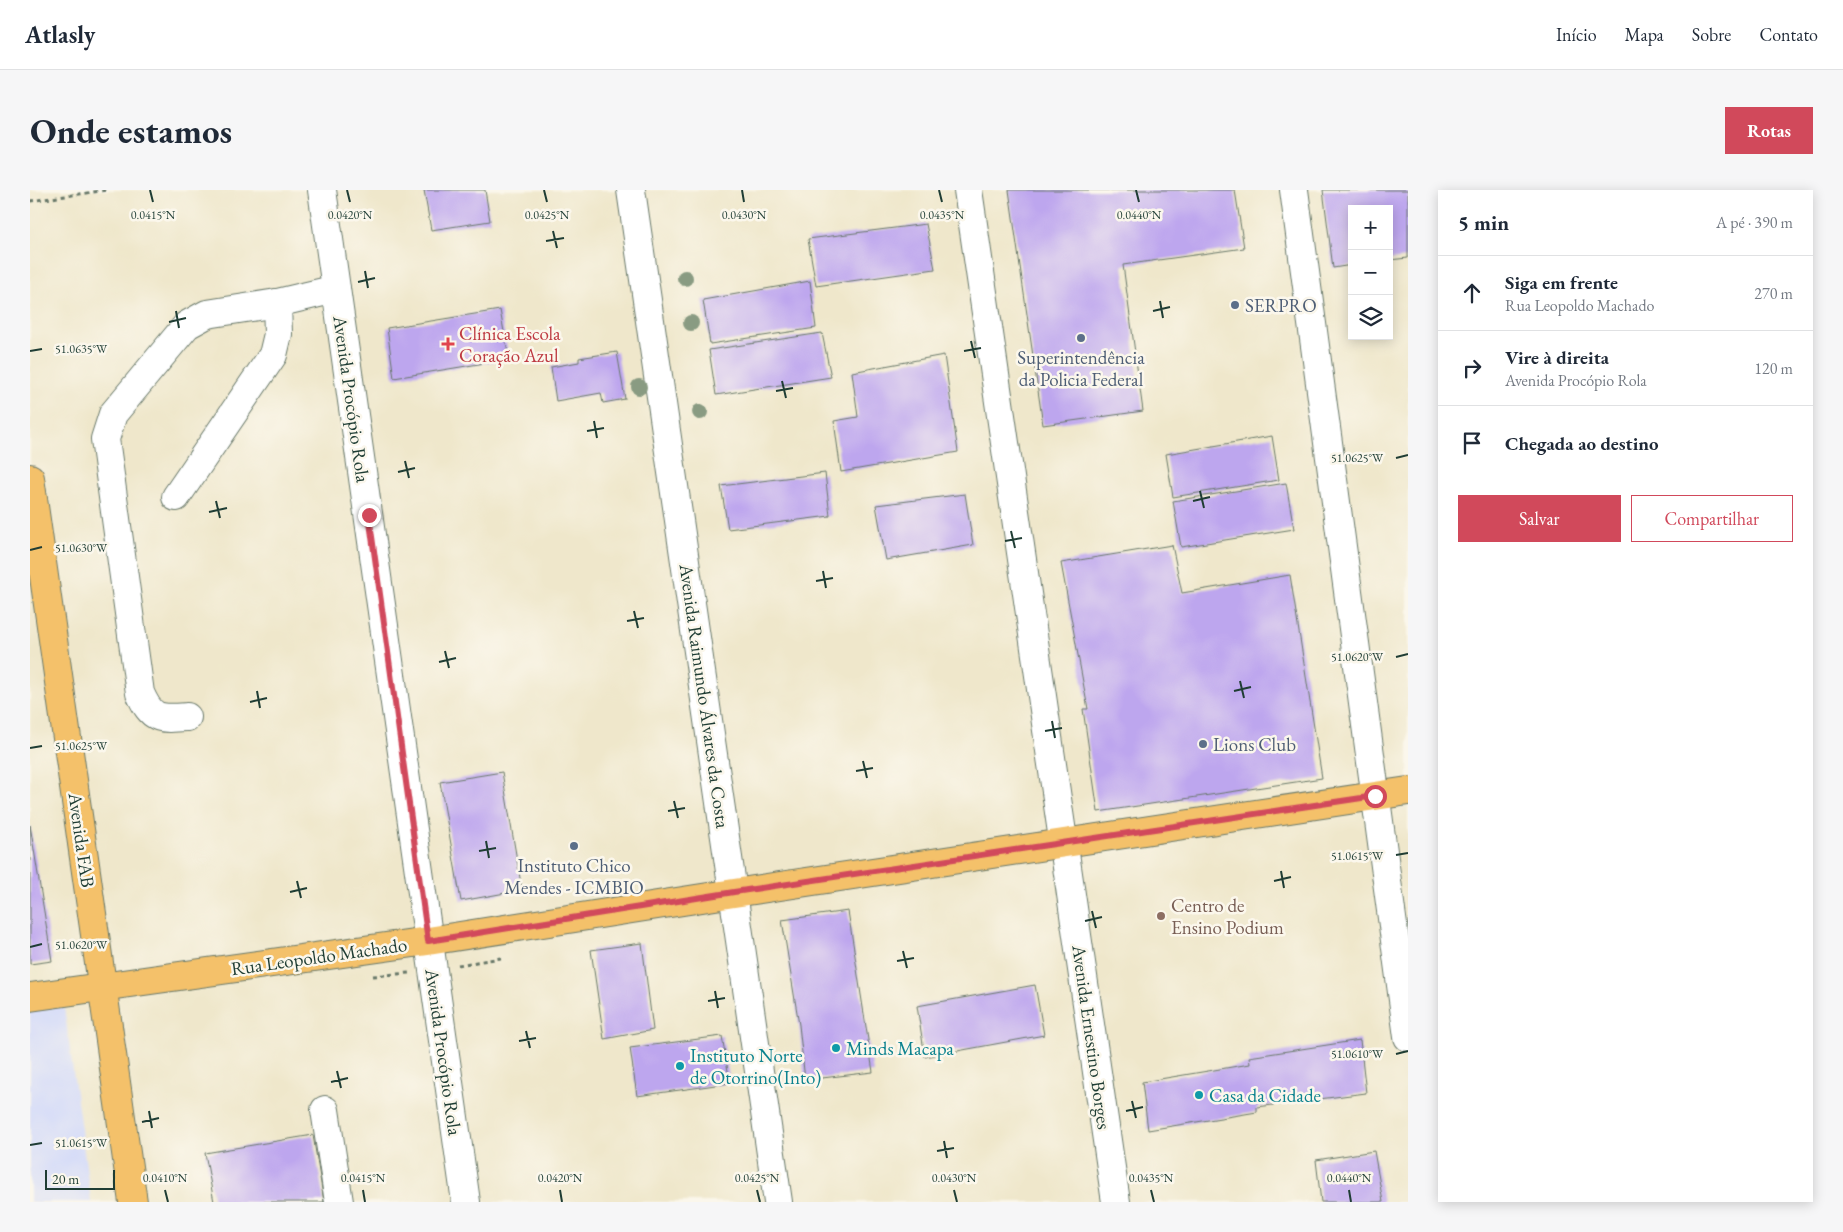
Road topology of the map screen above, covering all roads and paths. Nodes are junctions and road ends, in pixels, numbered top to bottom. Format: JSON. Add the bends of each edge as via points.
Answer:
{"nodes":[{"id":1,"x":108,"y":190,"type":"edge"},
{"id":2,"x":322,"y":190,"type":"edge"},
{"id":3,"x":631,"y":190,"type":"edge"},
{"id":4,"x":968,"y":190,"type":"edge"},
{"id":5,"x":1294,"y":190,"type":"edge"},
{"id":6,"x":30,"y":201,"type":"edge"},
{"id":7,"x":336,"y":289,"type":"junction"},
{"id":8,"x":277,"y":303,"type":"junction"},
{"id":9,"x":30,"y":478,"type":"edge"},
{"id":10,"x":176,"y":497,"type":"dead end"},
{"id":11,"x":187,"y":717,"type":"dead end"},
{"id":12,"x":1408,"y":791,"type":"edge"},
{"id":13,"x":1375,"y":796,"type":"junction"},
{"id":14,"x":1064,"y":843,"type":"junction"},
{"id":15,"x":734,"y":892,"type":"junction"},
{"id":16,"x":428,"y":941,"type":"junction"},
{"id":17,"x":103,"y":986,"type":"junction"},
{"id":18,"x":30,"y":996,"type":"edge"},
{"id":19,"x":1408,"y":1037,"type":"edge"},
{"id":20,"x":325,"y":1110,"type":"dead end"},
{"id":21,"x":133,"y":1202,"type":"edge"},
{"id":22,"x":339,"y":1202,"type":"edge"},
{"id":23,"x":466,"y":1202,"type":"edge"},
{"id":24,"x":778,"y":1202,"type":"edge"},
{"id":25,"x":1116,"y":1202,"type":"edge"}],
"edges":[{"from":1,"to":6,"type":"path"},
{"from":2,"to":7,"type":"street","name":"Avenida Procópio Rola"},
{"from":3,"to":15,"type":"street","name":"Avenida Raimundo Álvares da Costa"},
{"from":4,"to":14,"type":"street","name":"Avenida Ernestino Borges"},
{"from":5,"to":13,"type":"street"},
{"from":7,"to":8,"type":"street"},
{"from":7,"to":16,"type":"street","name":"Avenida Procópio Rola"},
{"from":8,"to":10,"type":"street","via":[[278,334],[273,355]]},
{"from":8,"to":11,"type":"street","via":[[207,314],[187,325],[113,414],[105,439],[140,693],[148,710],[164,719]]},
{"from":9,"to":17,"type":"main road","name":"Avenida FAB"},
{"from":12,"to":13,"type":"main road","name":"Rua Leopoldo Machado"},
{"from":13,"to":14,"type":"main road","name":"Rua Leopoldo Machado"},
{"from":13,"to":19,"type":"street"},
{"from":14,"to":15,"type":"main road","name":"Rua Leopoldo Machado"},
{"from":14,"to":25,"type":"street","name":"Avenida Ernestino Borges"},
{"from":15,"to":16,"type":"main road","name":"Rua Leopoldo Machado"},
{"from":15,"to":24,"type":"street","name":"Avenida Raimundo Álvares da Costa"},
{"from":16,"to":17,"type":"main road","name":"Rua Leopoldo Machado"},
{"from":16,"to":23,"type":"street","name":"Avenida Procópio Rola"},
{"from":17,"to":18,"type":"main road","name":"Rua Leopoldo Machado"},
{"from":17,"to":21,"type":"main road","name":"Avenida FAB"},
{"from":20,"to":22,"type":"street"}]}
